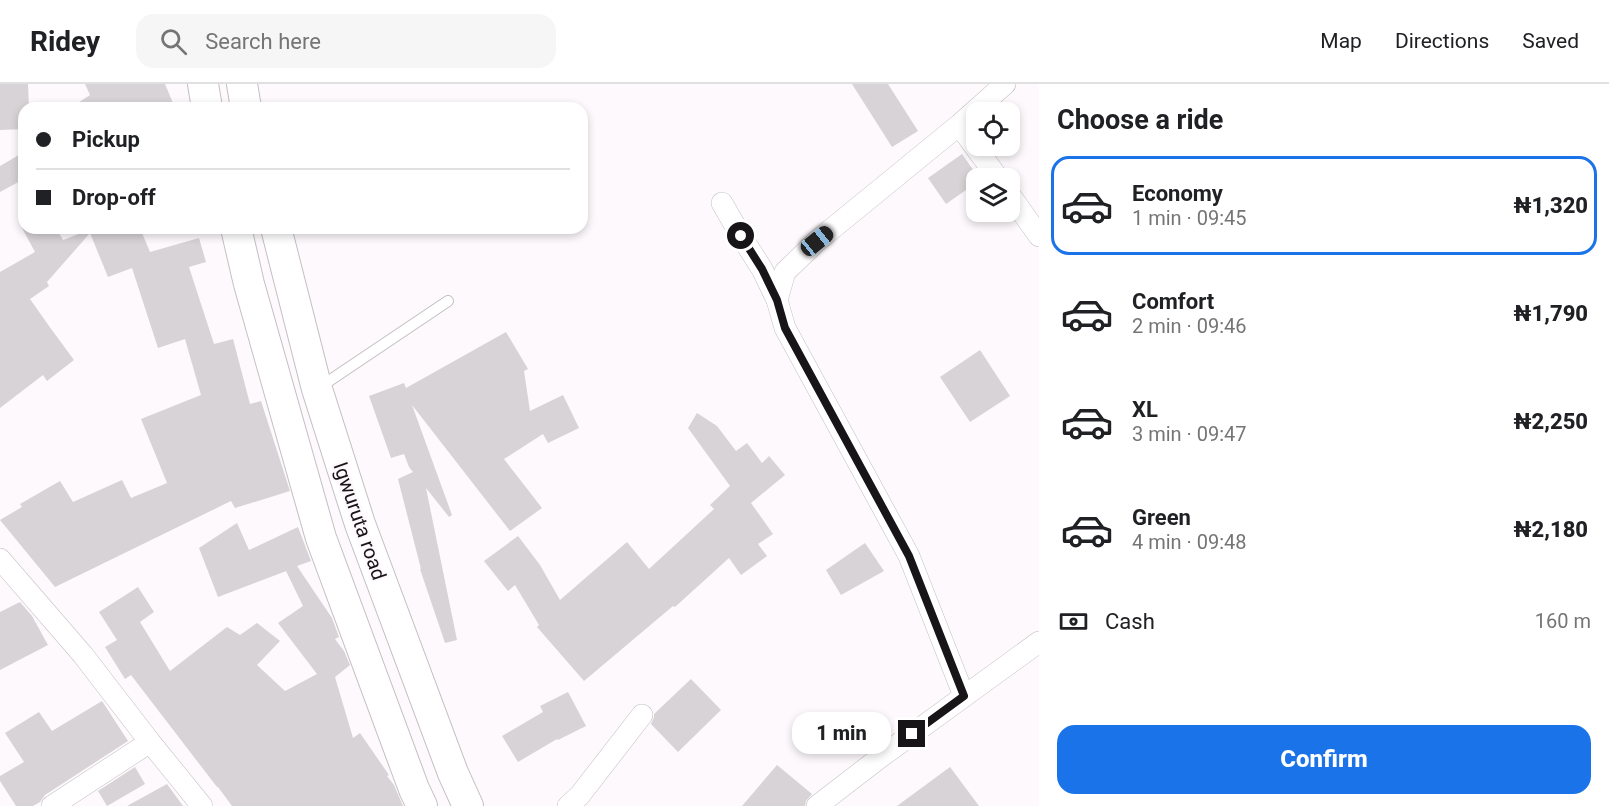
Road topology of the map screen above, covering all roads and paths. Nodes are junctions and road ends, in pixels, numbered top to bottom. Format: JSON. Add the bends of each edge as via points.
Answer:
{"nodes":[{"id":1,"x":202,"y":84,"type":"edge"},
{"id":2,"x":242,"y":84,"type":"edge"},
{"id":3,"x":1005,"y":84,"type":"edge"},
{"id":4,"x":206,"y":102,"type":"edge"},
{"id":5,"x":245,"y":102,"type":"edge"},
{"id":6,"x":959,"y":125,"type":"junction"},
{"id":7,"x":991,"y":168,"type":"edge"},
{"id":8,"x":722,"y":203,"type":"dead end"},
{"id":9,"x":1020,"y":209,"type":"edge"},
{"id":10,"x":237,"y":234,"type":"edge"},
{"id":11,"x":278,"y":234,"type":"edge"},
{"id":12,"x":1039,"y":236,"type":"edge"},
{"id":13,"x":777,"y":300,"type":"junction"},
{"id":14,"x":448,"y":302,"type":"dead end"},
{"id":15,"x":317,"y":389,"type":"junction"},
{"id":16,"x":0,"y":559,"type":"edge"},
{"id":17,"x":1039,"y":642,"type":"edge"},
{"id":18,"x":964,"y":696,"type":"junction"},
{"id":19,"x":642,"y":715,"type":"dead end"},
{"id":20,"x":150,"y":742,"type":"junction"},
{"id":21,"x":52,"y":806,"type":"edge"},
{"id":22,"x":202,"y":806,"type":"edge"},
{"id":23,"x":422,"y":806,"type":"edge"},
{"id":24,"x":468,"y":806,"type":"edge"},
{"id":25,"x":568,"y":806,"type":"edge"},
{"id":26,"x":817,"y":806,"type":"edge"}],
"edges":[{"from":1,"to":4,"type":"main road"},
{"from":2,"to":5,"type":"main road"},
{"from":3,"to":6,"type":"street"},
{"from":6,"to":7,"type":"street"},
{"from":6,"to":13,"type":"street","via":[[784,272]]},
{"from":8,"to":13,"type":"street"},
{"from":9,"to":12,"type":"street"},
{"from":10,"to":23,"type":"main road","name":"Igwuruta road","via":[[321,538]]},
{"from":11,"to":15,"type":"main road","name":"Igwuruta road"},
{"from":13,"to":18,"type":"street","via":[[785,328],[909,556]]},
{"from":14,"to":15,"type":"lane"},
{"from":15,"to":24,"type":"main road","name":"Igwuruta road","via":[[360,524]]},
{"from":16,"to":20,"type":"street","via":[[83,655]]},
{"from":17,"to":18,"type":"street"},
{"from":18,"to":26,"type":"street"},
{"from":19,"to":25,"type":"street"},
{"from":20,"to":21,"type":"street"},
{"from":20,"to":22,"type":"street"}]}
